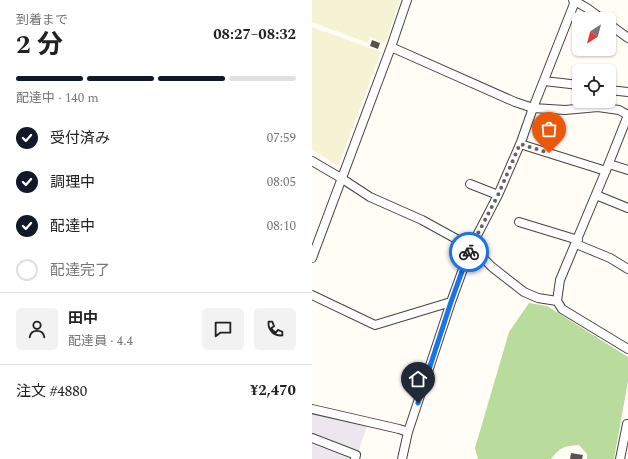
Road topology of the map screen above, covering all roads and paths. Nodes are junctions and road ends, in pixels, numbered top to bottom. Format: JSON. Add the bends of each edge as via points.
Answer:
{"nodes":[{"id":1,"x":407,"y":0,"type":"edge"},
{"id":2,"x":574,"y":1,"type":"edge"},
{"id":3,"x":592,"y":12,"type":"edge"},
{"id":4,"x":616,"y":29,"type":"edge"},
{"id":5,"x":628,"y":38,"type":"edge"},
{"id":6,"x":391,"y":47,"type":"junction"},
{"id":7,"x":544,"y":80,"type":"junction"},
{"id":8,"x":572,"y":84,"type":"edge"},
{"id":9,"x":616,"y":91,"type":"edge"},
{"id":10,"x":628,"y":92,"type":"edge"},
{"id":11,"x":533,"y":108,"type":"junction"},
{"id":12,"x":628,"y":115,"type":"edge"},
{"id":13,"x":520,"y":144,"type":"junction"},
{"id":14,"x":312,"y":161,"type":"edge"},
{"id":15,"x":608,"y":168,"type":"junction"},
{"id":16,"x":628,"y":170,"type":"edge"},
{"id":17,"x":341,"y":178,"type":"junction"},
{"id":18,"x":470,"y":184,"type":"dead end"},
{"id":19,"x":498,"y":195,"type":"junction"},
{"id":20,"x":596,"y":195,"type":"junction"},
{"id":21,"x":628,"y":208,"type":"edge"},
{"id":22,"x":519,"y":222,"type":"dead end"},
{"id":23,"x":577,"y":242,"type":"junction"},
{"id":24,"x":471,"y":247,"type":"junction"},
{"id":25,"x":312,"y":258,"type":"edge"},
{"id":26,"x":628,"y":269,"type":"edge"},
{"id":27,"x":312,"y":295,"type":"edge"},
{"id":28,"x":558,"y":301,"type":"junction"},
{"id":29,"x":451,"y":302,"type":"junction"},
{"id":30,"x":628,"y":349,"type":"edge"},
{"id":31,"x":312,"y":410,"type":"edge"},
{"id":32,"x":628,"y":423,"type":"edge"},
{"id":33,"x":408,"y":432,"type":"junction"},
{"id":34,"x":312,"y":438,"type":"edge"},
{"id":35,"x":355,"y":459,"type":"edge"},
{"id":36,"x":402,"y":459,"type":"edge"},
{"id":37,"x":620,"y":459,"type":"edge"}],
"edges":[{"from":1,"to":6,"type":"street"},
{"from":2,"to":3,"type":"street"},
{"from":2,"to":7,"type":"street"},
{"from":4,"to":5,"type":"street"},
{"from":6,"to":11,"type":"street"},
{"from":6,"to":17,"type":"street"},
{"from":7,"to":8,"type":"street"},
{"from":7,"to":11,"type":"street"},
{"from":9,"to":10,"type":"street"},
{"from":11,"to":12,"type":"street","via":[[565,110],[598,107],[618,110]]},
{"from":11,"to":13,"type":"street"},
{"from":12,"to":15,"type":"street"},
{"from":13,"to":15,"type":"street"},
{"from":13,"to":19,"type":"street"},
{"from":14,"to":17,"type":"street"},
{"from":15,"to":16,"type":"street"},
{"from":15,"to":20,"type":"street"},
{"from":17,"to":24,"type":"street","via":[[370,197],[422,220]]},
{"from":17,"to":25,"type":"street"},
{"from":18,"to":19,"type":"street"},
{"from":19,"to":24,"type":"street"},
{"from":20,"to":21,"type":"street"},
{"from":20,"to":23,"type":"street"},
{"from":22,"to":23,"type":"street"},
{"from":23,"to":26,"type":"street"},
{"from":23,"to":28,"type":"street","via":[[560,280]]},
{"from":24,"to":28,"type":"street","via":[[524,292],[538,298]]},
{"from":24,"to":29,"type":"street"},
{"from":27,"to":29,"type":"street","via":[[375,325]]},
{"from":28,"to":30,"type":"street","via":[[562,309]]},
{"from":29,"to":33,"type":"street"},
{"from":31,"to":33,"type":"street"},
{"from":32,"to":37,"type":"street"},
{"from":33,"to":36,"type":"street"},
{"from":34,"to":35,"type":"street","via":[[356,455]]}]}
